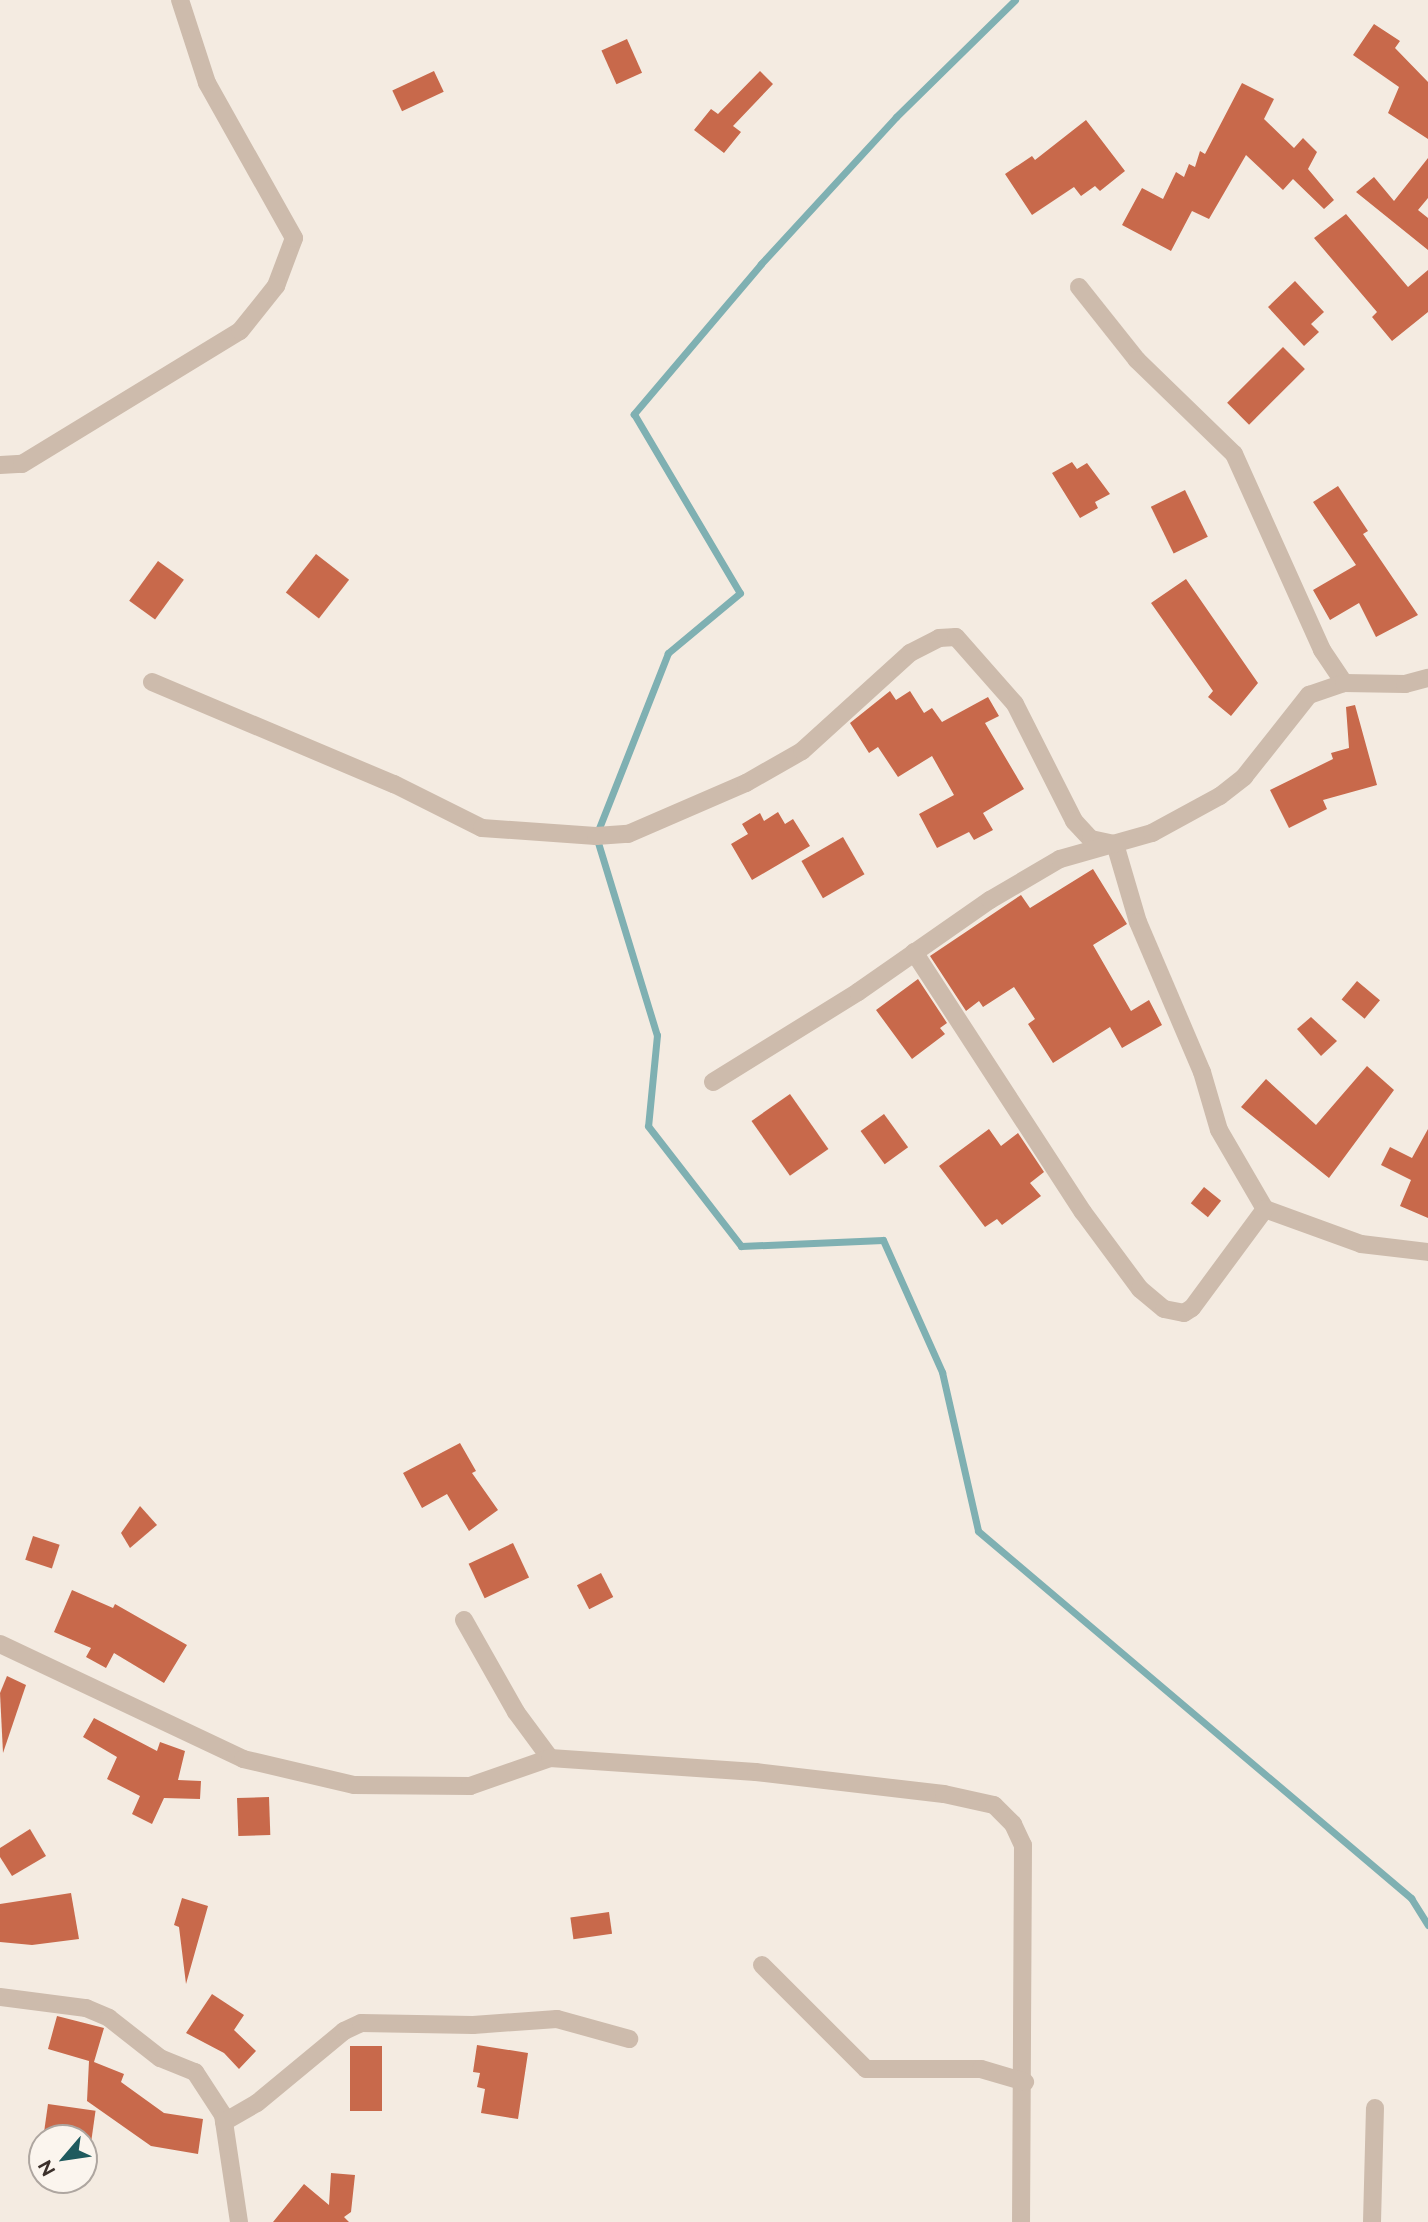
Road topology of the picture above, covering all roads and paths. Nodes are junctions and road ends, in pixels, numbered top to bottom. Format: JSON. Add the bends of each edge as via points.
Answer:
{"nodes":[{"id":1,"x":180,"y":0,"type":"edge"},
{"id":2,"x":1079,"y":287,"type":"dead end"},
{"id":3,"x":0,"y":466,"type":"edge"},
{"id":4,"x":1428,"y":678,"type":"edge"},
{"id":5,"x":152,"y":682,"type":"dead end"},
{"id":6,"x":1344,"y":683,"type":"junction"},
{"id":7,"x":1115,"y":844,"type":"junction"},
{"id":8,"x":914,"y":952,"type":"junction"},
{"id":9,"x":713,"y":1082,"type":"dead end"},
{"id":10,"x":1265,"y":1209,"type":"junction"},
{"id":11,"x":1428,"y":1252,"type":"edge"},
{"id":12,"x":464,"y":1620,"type":"dead end"},
{"id":13,"x":0,"y":1644,"type":"edge"},
{"id":14,"x":550,"y":1758,"type":"junction"},
{"id":15,"x":762,"y":1965,"type":"dead end"},
{"id":16,"x":0,"y":1997,"type":"edge"},
{"id":17,"x":629,"y":2039,"type":"dead end"},
{"id":18,"x":1025,"y":2082,"type":"junction"},
{"id":19,"x":1375,"y":2108,"type":"dead end"},
{"id":20,"x":224,"y":2122,"type":"junction"},
{"id":21,"x":239,"y":2222,"type":"edge"},
{"id":22,"x":1021,"y":2222,"type":"edge"},
{"id":23,"x":1372,"y":2222,"type":"edge"}],
"edges":[{"from":1,"to":3,"type":"street","via":[[207,83],[294,238],[276,286],[240,331],[22,464]]},
{"from":2,"to":6,"type":"street","via":[[1137,360],[1234,454],[1322,650]]},
{"from":4,"to":6,"type":"street","via":[[1405,684]]},
{"from":5,"to":7,"type":"street","via":[[394,784],[482,828],[562,836],[628,834],[746,783],[802,751],[910,653],[939,638],[956,636],[1015,705],[1074,821],[1091,839]]},
{"from":6,"to":7,"type":"street","via":[[1309,695],[1244,777],[1220,796],[1152,833]]},
{"from":7,"to":8,"type":"street","via":[[1060,859]]},
{"from":7,"to":10,"type":"street","via":[[1138,922],[1202,1072],[1219,1130]]},
{"from":8,"to":9,"type":"street"},
{"from":8,"to":10,"type":"street","via":[[1083,1212],[1140,1289],[1164,1309],[1184,1313],[1192,1308]]},
{"from":10,"to":11,"type":"street","via":[[1361,1244]]},
{"from":12,"to":14,"type":"street","via":[[516,1712]]},
{"from":13,"to":14,"type":"street","via":[[243,1759],[354,1785],[470,1786]]},
{"from":14,"to":18,"type":"street","via":[[756,1772],[944,1794],[994,1805],[1013,1824],[1023,1845]]},
{"from":15,"to":18,"type":"street","via":[[866,2069],[981,2069]]},
{"from":16,"to":20,"type":"street","via":[[86,2008],[109,2018],[160,2058],[195,2072]]},
{"from":17,"to":20,"type":"street","via":[[557,2019],[473,2025],[361,2023],[344,2031],[257,2104]]},
{"from":18,"to":22,"type":"street"},
{"from":19,"to":23,"type":"street"},
{"from":20,"to":21,"type":"street"}]}
